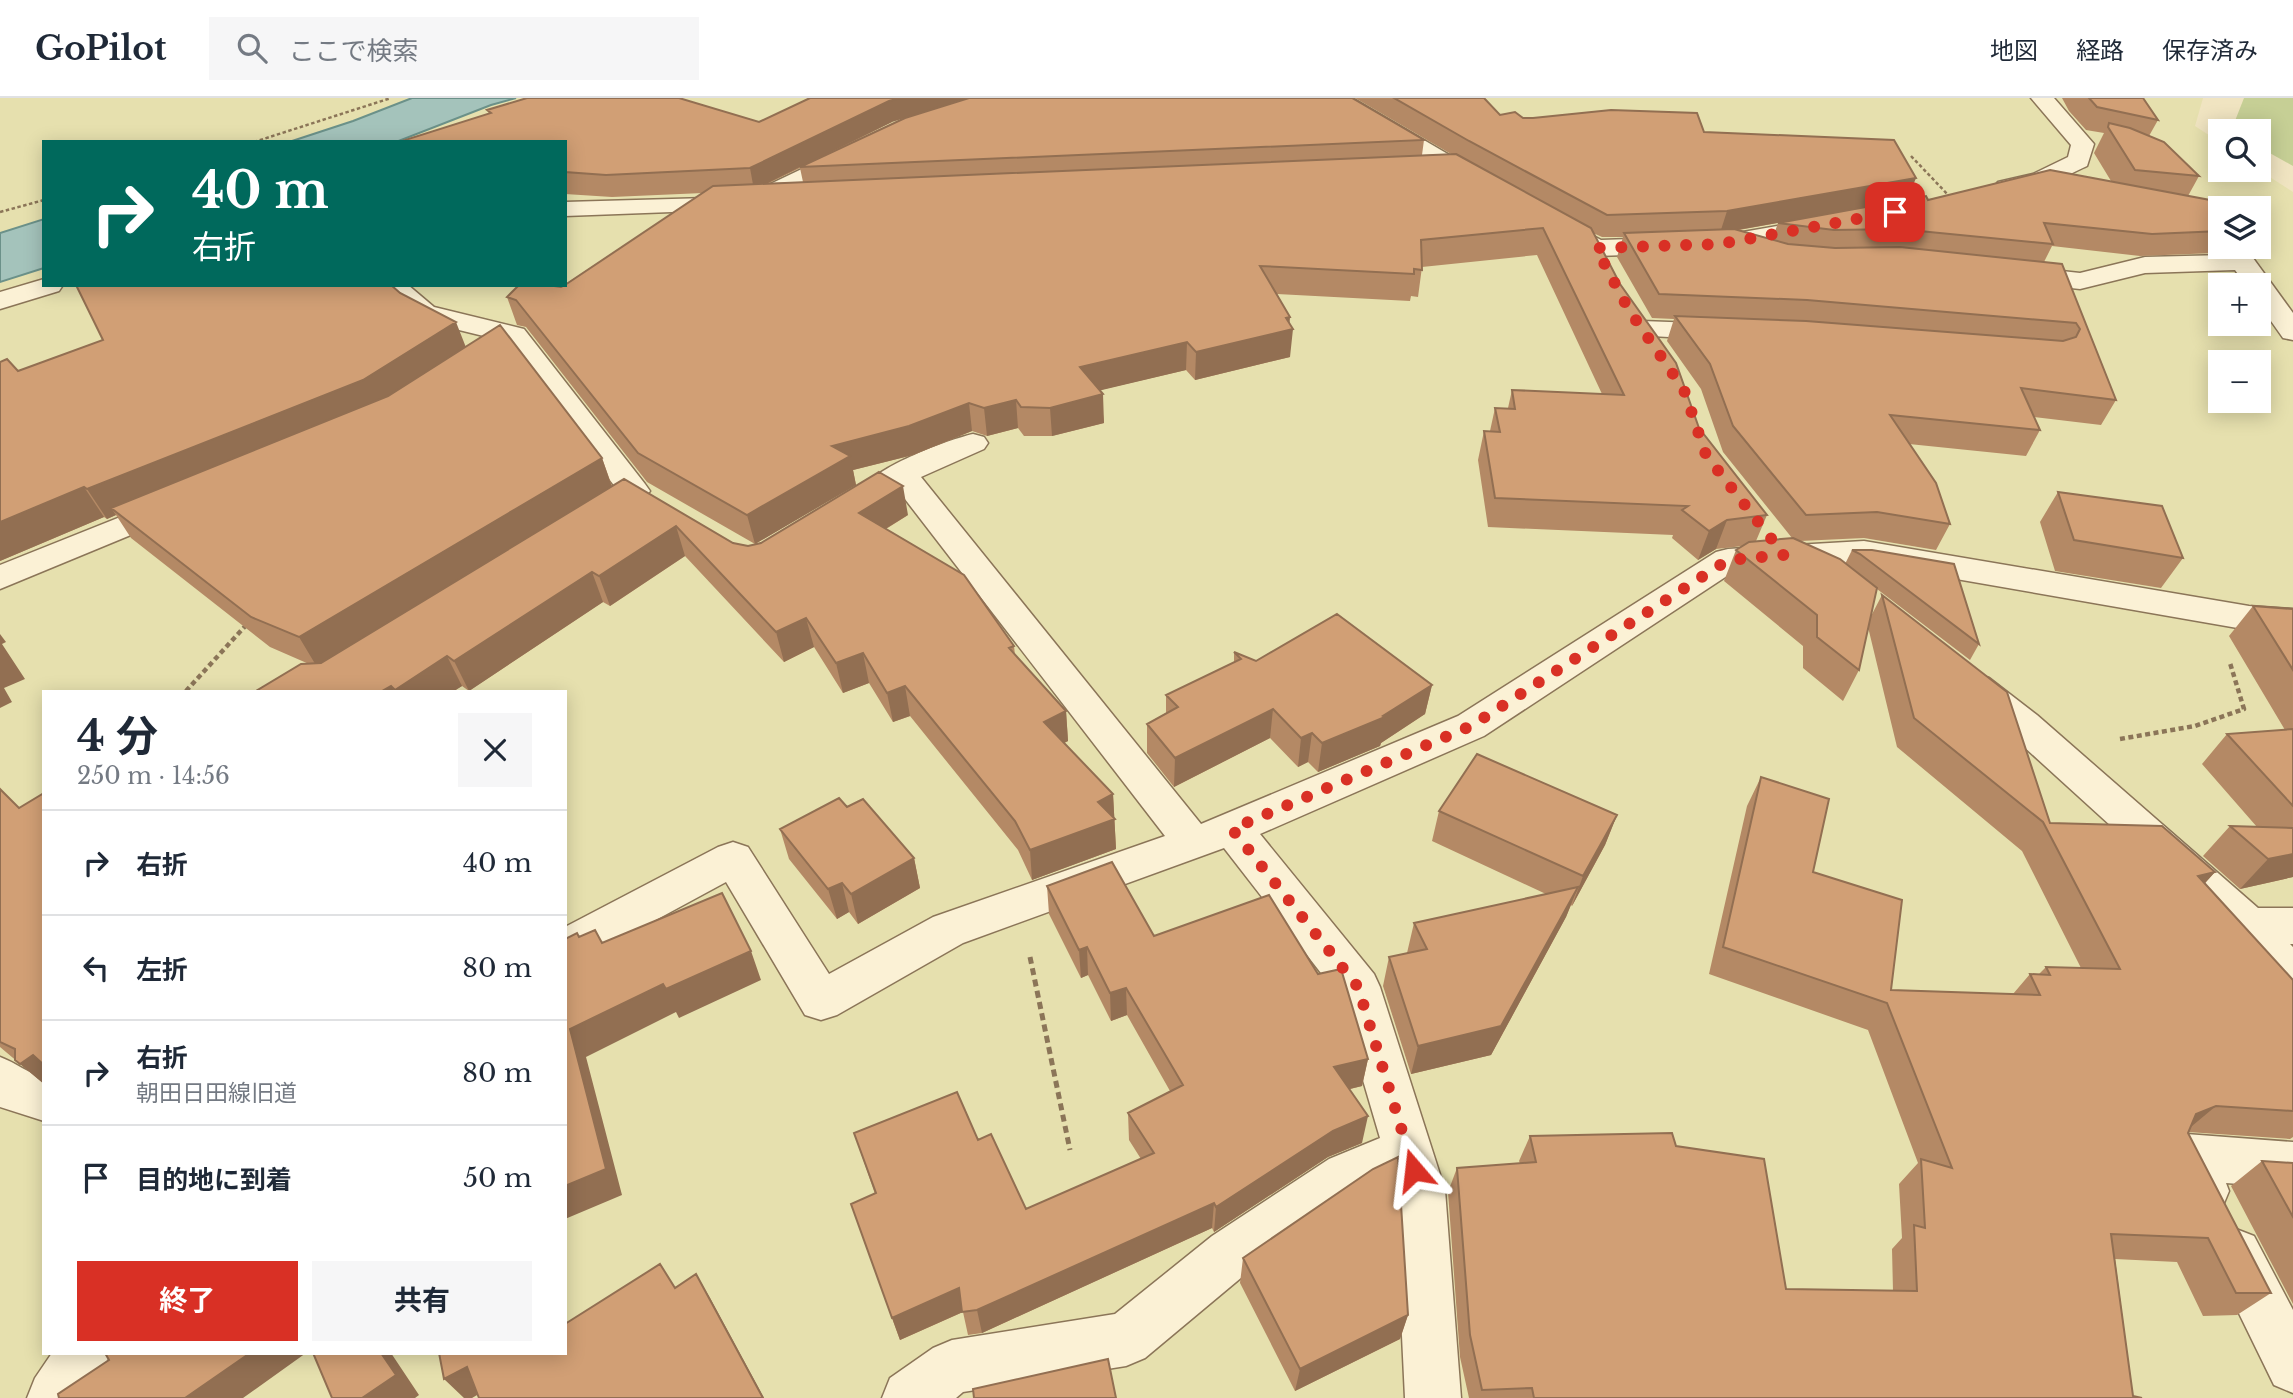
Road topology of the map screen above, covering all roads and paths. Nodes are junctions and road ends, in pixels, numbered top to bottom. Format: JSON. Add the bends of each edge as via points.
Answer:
{"nodes":[{"id":1,"x":391,"y":98,"type":"edge"},
{"id":2,"x":1336,"y":98,"type":"edge"},
{"id":3,"x":2042,"y":98,"type":"edge"},
{"id":4,"x":2078,"y":138,"type":"junction"},
{"id":5,"x":260,"y":140,"type":"edge"},
{"id":6,"x":2110,"y":143,"type":"edge"},
{"id":7,"x":869,"y":145,"type":"edge"},
{"id":8,"x":1911,"y":156,"type":"dead end"},
{"id":9,"x":1456,"y":170,"type":"junction"},
{"id":10,"x":1415,"y":171,"type":"edge"},
{"id":11,"x":1503,"y":196,"type":"edge"},
{"id":12,"x":805,"y":199,"type":"edge"},
{"id":13,"x":1953,"y":200,"type":"joint"},
{"id":14,"x":42,"y":201,"type":"edge"},
{"id":15,"x":752,"y":202,"type":"junction"},
{"id":16,"x":567,"y":209,"type":"edge"},
{"id":17,"x":0,"y":212,"type":"edge"},
{"id":18,"x":1538,"y":215,"type":"edge"},
{"id":19,"x":1853,"y":220,"type":"edge"},
{"id":20,"x":1720,"y":244,"type":"junction"},
{"id":21,"x":1596,"y":248,"type":"junction"},
{"id":22,"x":1780,"y":258,"type":"edge"},
{"id":23,"x":2208,"y":258,"type":"edge"},
{"id":24,"x":2242,"y":259,"type":"edge"},
{"id":25,"x":1998,"y":272,"type":"edge"},
{"id":26,"x":1612,"y":279,"type":"edge"},
{"id":27,"x":44,"y":287,"type":"edge"},
{"id":28,"x":394,"y":287,"type":"edge"},
{"id":29,"x":0,"y":301,"type":"edge"},
{"id":30,"x":2293,"y":332,"type":"edge"},
{"id":31,"x":1746,"y":333,"type":"edge"},
{"id":32,"x":514,"y":335,"type":"junction"},
{"id":33,"x":480,"y":357,"type":"edge"},
{"id":34,"x":1663,"y":359,"type":"edge"},
{"id":35,"x":973,"y":443,"type":"dead end"},
{"id":36,"x":902,"y":474,"type":"junction"},
{"id":37,"x":201,"y":495,"type":"edge"},
{"id":38,"x":857,"y":501,"type":"edge"},
{"id":39,"x":1761,"y":525,"type":"edge"},
{"id":40,"x":576,"y":526,"type":"edge"},
{"id":41,"x":1784,"y":555,"type":"junction"},
{"id":42,"x":0,"y":578,"type":"edge"},
{"id":43,"x":1850,"y":589,"type":"edge"},
{"id":44,"x":2214,"y":612,"type":"junction"},
{"id":45,"x":257,"y":614,"type":"edge"},
{"id":46,"x":2293,"y":621,"type":"edge"},
{"id":47,"x":1948,"y":665,"type":"edge"},
{"id":48,"x":187,"y":690,"type":"edge"},
{"id":49,"x":2053,"y":751,"type":"junction"},
{"id":50,"x":1212,"y":835,"type":"junction"},
{"id":51,"x":1020,"y":904,"type":"junction"},
{"id":52,"x":2248,"y":925,"type":"junction"},
{"id":53,"x":2293,"y":926,"type":"edge"},
{"id":54,"x":567,"y":947,"type":"edge"},
{"id":55,"x":2293,"y":978,"type":"edge"},
{"id":56,"x":0,"y":1078,"type":"edge"},
{"id":57,"x":42,"y":1099,"type":"edge"},
{"id":58,"x":1070,"y":1150,"type":"dead end"},
{"id":59,"x":1408,"y":1150,"type":"junction"},
{"id":60,"x":2293,"y":1165,"type":"edge"},
{"id":61,"x":82,"y":1355,"type":"edge"},
{"id":62,"x":2293,"y":1366,"type":"edge"},
{"id":63,"x":55,"y":1398,"type":"edge"},
{"id":64,"x":910,"y":1398,"type":"edge"},
{"id":65,"x":1433,"y":1398,"type":"edge"}],
"edges":[{"from":1,"to":5,"type":"path"},
{"from":2,"to":9,"type":"street"},
{"from":3,"to":4,"type":"street"},
{"from":4,"to":6,"type":"street"},
{"from":4,"to":13,"type":"street","via":[[2083,144],[2080,161],[2041,179]]},
{"from":7,"to":15,"type":"street"},
{"from":8,"to":13,"type":"path"},
{"from":9,"to":10,"type":"street"},
{"from":9,"to":11,"type":"street"},
{"from":12,"to":15,"type":"street"},
{"from":14,"to":17,"type":"path"},
{"from":15,"to":16,"type":"street"},
{"from":18,"to":21,"type":"street"},
{"from":19,"to":20,"type":"street"},
{"from":20,"to":21,"type":"street"},
{"from":20,"to":22,"type":"street"},
{"from":21,"to":26,"type":"street"},
{"from":23,"to":25,"type":"street","via":[[2144,265],[2080,281]]},
{"from":24,"to":30,"type":"street"},
{"from":27,"to":29,"type":"street"},
{"from":28,"to":32,"type":"street","via":[[424,313]]},
{"from":31,"to":34,"type":"street","via":[[1636,320]]},
{"from":32,"to":33,"type":"street"},
{"from":32,"to":40,"type":"street","via":[[645,497]]},
{"from":35,"to":36,"type":"street"},
{"from":36,"to":38,"type":"street"},
{"from":36,"to":50,"type":"street"},
{"from":37,"to":42,"type":"street"},
{"from":39,"to":41,"type":"street"},
{"from":41,"to":43,"type":"street"},
{"from":41,"to":44,"type":"street","via":[[1864,552]]},
{"from":41,"to":50,"type":"street","via":[[1728,560],[1471,726]]},
{"from":44,"to":46,"type":"street"},
{"from":44,"to":49,"type":"path","via":[[2244,709],[2195,726]]},
{"from":45,"to":48,"type":"path"},
{"from":47,"to":49,"type":"street"},
{"from":49,"to":52,"type":"street"},
{"from":50,"to":51,"type":"street"},
{"from":50,"to":59,"type":"street","via":[[1358,987]]},
{"from":51,"to":54,"type":"street","via":[[948,930],[821,1001],[733,858]]},
{"from":51,"to":58,"type":"path"},
{"from":52,"to":53,"type":"street"},
{"from":52,"to":55,"type":"street"},
{"from":56,"to":57,"type":"street","via":[[15,1091]]},
{"from":59,"to":64,"type":"street","via":[[1347,1176],[1230,1254],[1126,1339],[952,1367]]},
{"from":59,"to":65,"type":"street","via":[[1420,1190]]},
{"from":60,"to":62,"type":"street","via":[[2186,1157]]},
{"from":61,"to":63,"type":"street"}]}
